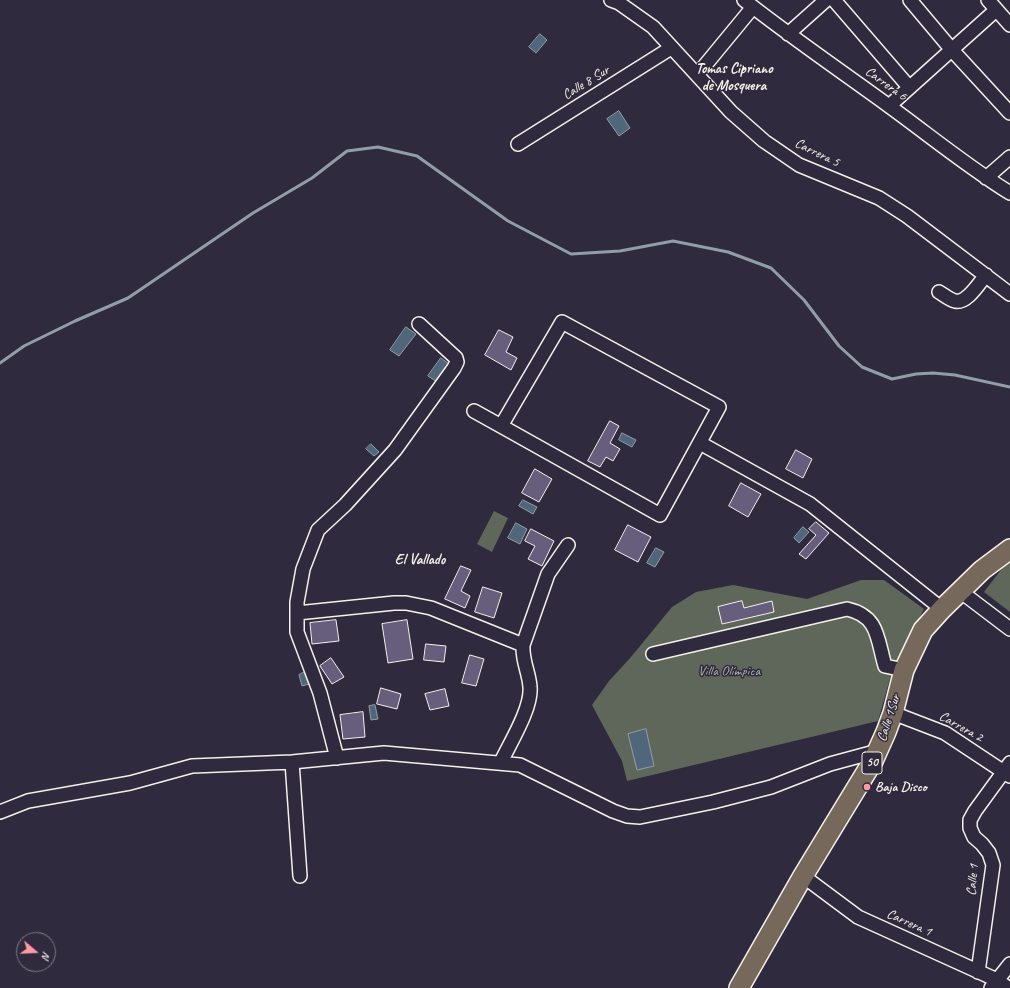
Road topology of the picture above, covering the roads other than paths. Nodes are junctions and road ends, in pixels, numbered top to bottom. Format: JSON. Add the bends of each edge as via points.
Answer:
{"nodes":[{"id":1,"x":611,"y":0,"type":"edge"},
{"id":2,"x":826,"y":0,"type":"edge"},
{"id":3,"x":834,"y":0,"type":"edge"},
{"id":4,"x":910,"y":0,"type":"edge"},
{"id":5,"x":988,"y":0,"type":"edge"},
{"id":6,"x":749,"y":3,"type":"edge"},
{"id":7,"x":996,"y":10,"type":"junction"},
{"id":8,"x":1010,"y":25,"type":"edge"},
{"id":9,"x":788,"y":34,"type":"junction"},
{"id":10,"x":671,"y":48,"type":"junction"},
{"id":11,"x":952,"y":50,"type":"junction"},
{"id":12,"x":697,"y":75,"type":"junction"},
{"id":13,"x":909,"y":87,"type":"junction"},
{"id":14,"x":889,"y":106,"type":"junction"},
{"id":15,"x":1010,"y":113,"type":"edge"},
{"id":16,"x":518,"y":144,"type":"dead end"},
{"id":17,"x":1010,"y":157,"type":"edge"},
{"id":18,"x":986,"y":178,"type":"junction"},
{"id":19,"x":1010,"y":193,"type":"edge"},
{"id":20,"x":986,"y":275,"type":"junction"},
{"id":21,"x":939,"y":292,"type":"dead end"},
{"id":22,"x":1010,"y":294,"type":"edge"},
{"id":23,"x":419,"y":324,"type":"dead end"},
{"id":24,"x":474,"y":412,"type":"dead end"},
{"id":25,"x":501,"y":426,"type":"junction"},
{"id":26,"x":700,"y":443,"type":"junction"},
{"id":27,"x":568,"y":545,"type":"dead end"},
{"id":28,"x":1010,"y":549,"type":"edge"},
{"id":29,"x":960,"y":591,"type":"junction"},
{"id":30,"x":942,"y":609,"type":"junction"},
{"id":31,"x":297,"y":613,"type":"junction"},
{"id":32,"x":1010,"y":629,"type":"edge"},
{"id":33,"x":523,"y":645,"type":"junction"},
{"id":34,"x":653,"y":654,"type":"dead end"},
{"id":35,"x":904,"y":670,"type":"junction"},
{"id":36,"x":893,"y":713,"type":"junction"},
{"id":37,"x":878,"y":751,"type":"junction"},
{"id":38,"x":336,"y":758,"type":"junction"},
{"id":39,"x":292,"y":762,"type":"junction"},
{"id":40,"x":501,"y":762,"type":"junction"},
{"id":41,"x":1008,"y":770,"type":"edge"},
{"id":42,"x":0,"y":812,"type":"edge"},
{"id":43,"x":300,"y":876,"type":"dead end"},
{"id":44,"x":803,"y":876,"type":"junction"},
{"id":45,"x":1010,"y":964,"type":"edge"},
{"id":46,"x":978,"y":972,"type":"junction"},
{"id":47,"x":994,"y":984,"type":"edge"},
{"id":48,"x":739,"y":988,"type":"edge"},
{"id":49,"x":1008,"y":988,"type":"edge"}],
"edges":[{"from":1,"to":10,"type":"street","name":"Carrera 5","via":[[653,27]]},
{"from":2,"to":9,"type":"street"},
{"from":3,"to":13,"type":"street"},
{"from":4,"to":11,"type":"street"},
{"from":5,"to":7,"type":"street"},
{"from":6,"to":9,"type":"street","name":"Carrera 6"},
{"from":6,"to":12,"type":"street"},
{"from":7,"to":8,"type":"street"},
{"from":7,"to":11,"type":"street"},
{"from":9,"to":14,"type":"street","name":"Carrera 6"},
{"from":10,"to":12,"type":"street","name":"Carrera 5"},
{"from":10,"to":16,"type":"street","name":"Calle 8 Sur"},
{"from":11,"to":13,"type":"street"},
{"from":11,"to":15,"type":"street"},
{"from":12,"to":20,"type":"street","name":"Carrera 5","via":[[731,112],[764,141],[799,166],[879,198]]},
{"from":13,"to":14,"type":"street"},
{"from":14,"to":18,"type":"street","name":"Carrera 6"},
{"from":17,"to":18,"type":"street"},
{"from":18,"to":19,"type":"street","name":"Carrera 6"},
{"from":20,"to":21,"type":"street","via":[[966,299],[960,302],[954,302]]},
{"from":20,"to":22,"type":"street","name":"Carrera 5"},
{"from":23,"to":31,"type":"street","via":[[456,358],[457,362],[395,450],[345,505],[318,530],[303,569]]},
{"from":24,"to":25,"type":"street"},
{"from":25,"to":26,"type":"street","via":[[660,515]]},
{"from":25,"to":26,"type":"street","via":[[562,322],[719,407]]},
{"from":26,"to":30,"type":"street","via":[[810,504]]},
{"from":27,"to":33,"type":"street","via":[[548,574]]},
{"from":28,"to":29,"type":"highway","name":"Calle 1Sur","number":"50"},
{"from":29,"to":30,"type":"highway","name":"Calle 1Sur","number":"50"},
{"from":29,"to":32,"type":"street"},
{"from":30,"to":35,"type":"highway","name":"Calle 1Sur","number":"50","via":[[923,630]]},
{"from":31,"to":33,"type":"street","via":[[406,603],[431,608]]},
{"from":31,"to":38,"type":"street","via":[[297,632],[320,693]]},
{"from":33,"to":40,"type":"street","via":[[522,656],[530,687],[530,699]]},
{"from":34,"to":35,"type":"street","via":[[847,610],[864,615],[870,621],[885,666]]},
{"from":35,"to":36,"type":"highway","name":"Calle 1Sur","number":"50"},
{"from":36,"to":37,"type":"highway","name":"Calle 1Sur","number":"50"},
{"from":36,"to":41,"type":"street","name":"Carrera 2","via":[[945,733]]},
{"from":37,"to":40,"type":"street","via":[[830,764],[764,789],[640,817],[613,811],[520,765]]},
{"from":37,"to":44,"type":"highway","name":"Calle 1Sur","number":"50"},
{"from":38,"to":39,"type":"street"},
{"from":38,"to":40,"type":"street","via":[[384,753]]},
{"from":39,"to":42,"type":"street","via":[[192,766],[130,783],[28,801]]},
{"from":39,"to":43,"type":"street"},
{"from":41,"to":46,"type":"street","name":"Calle 1","via":[[970,820],[974,837],[989,853],[993,865]]},
{"from":44,"to":46,"type":"street","name":"Carrera 1","via":[[858,917]]},
{"from":44,"to":48,"type":"highway","name":"Calle 1Sur","number":"50"},
{"from":45,"to":47,"type":"street"},
{"from":46,"to":47,"type":"street","name":"Carrera 1"},
{"from":47,"to":49,"type":"street","name":"Carrera 1"}]}
